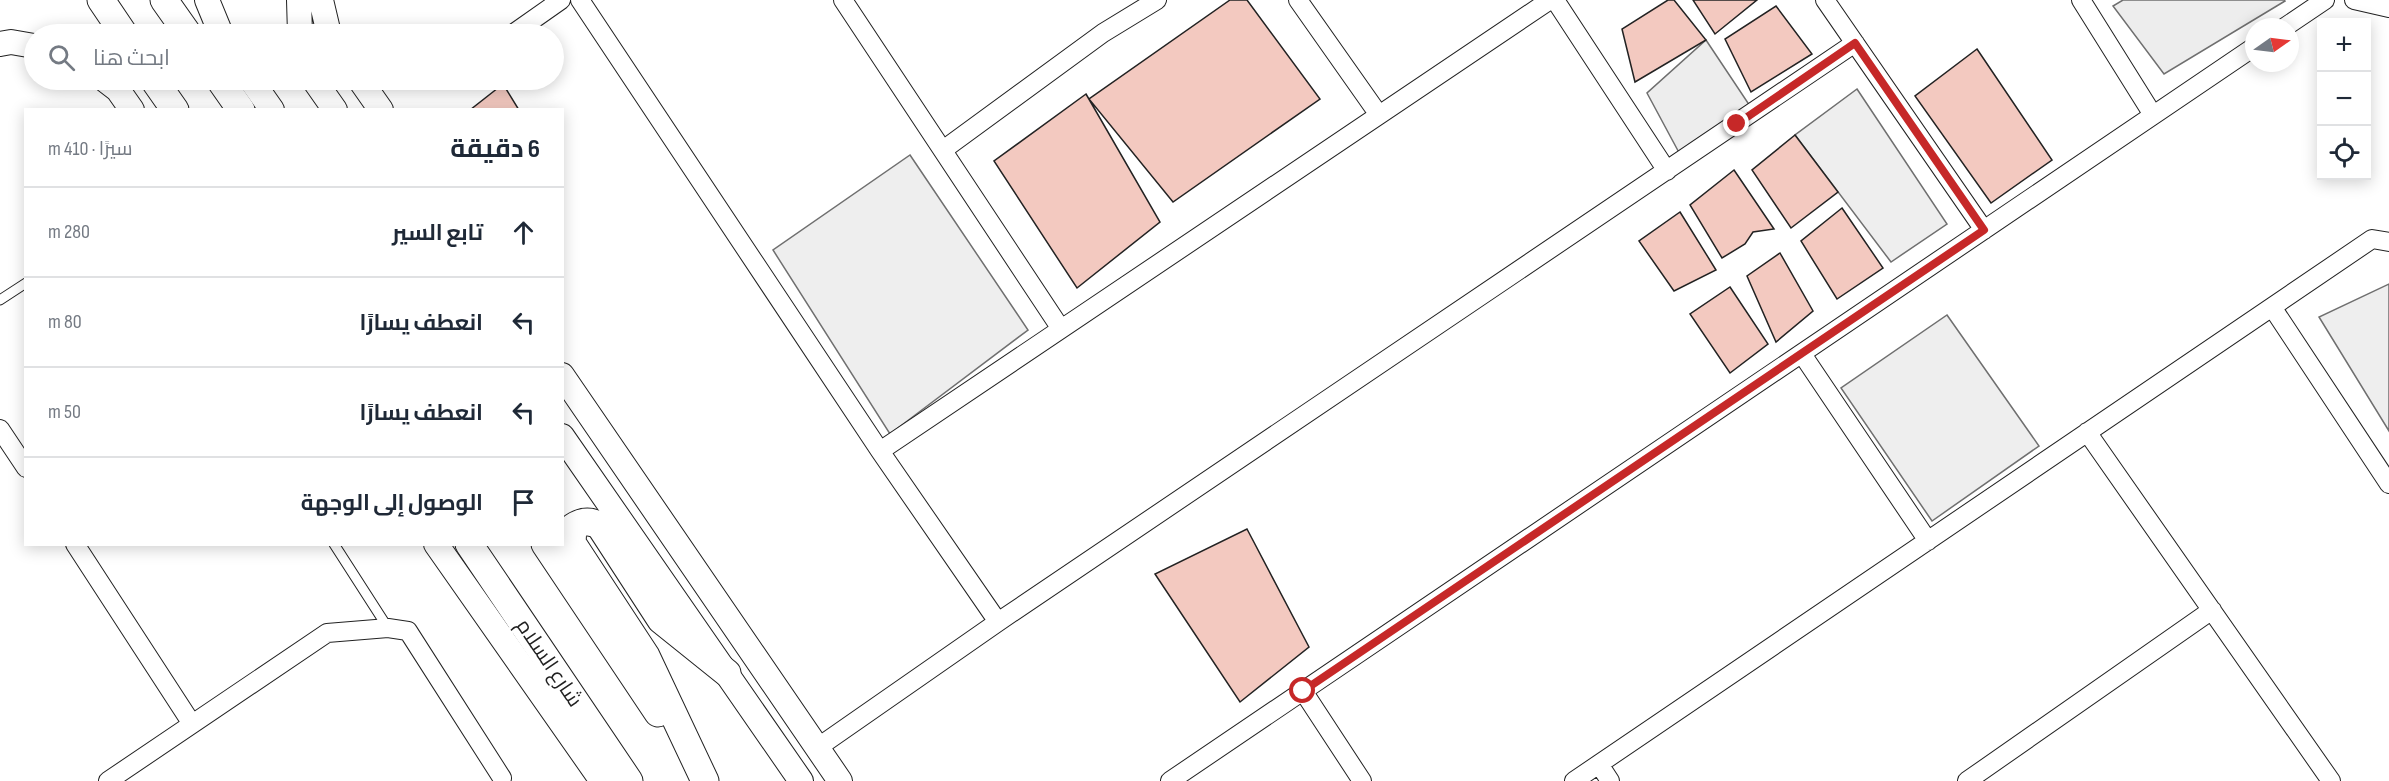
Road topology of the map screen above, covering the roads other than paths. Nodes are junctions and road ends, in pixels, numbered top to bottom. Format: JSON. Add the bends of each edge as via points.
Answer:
{"nodes":[{"id":1,"x":101,"y":0,"type":"edge"},
{"id":2,"x":164,"y":0,"type":"edge"},
{"id":3,"x":207,"y":0,"type":"edge"},
{"id":4,"x":299,"y":0,"type":"edge"},
{"id":5,"x":321,"y":0,"type":"edge"},
{"id":6,"x":561,"y":0,"type":"edge"},
{"id":7,"x":580,"y":0,"type":"edge"},
{"id":8,"x":843,"y":0,"type":"edge"},
{"id":9,"x":1157,"y":0,"type":"edge"},
{"id":10,"x":1298,"y":0,"type":"edge"},
{"id":11,"x":1550,"y":0,"type":"edge"},
{"id":12,"x":1555,"y":0,"type":"edge"},
{"id":13,"x":1825,"y":0,"type":"edge"},
{"id":14,"x":2081,"y":0,"type":"edge"},
{"id":15,"x":2325,"y":0,"type":"edge"},
{"id":16,"x":2354,"y":0,"type":"edge"},
{"id":17,"x":2389,"y":8,"type":"edge"},
{"id":18,"x":2298,"y":18,"type":"edge"},
{"id":19,"x":117,"y":24,"type":"edge"},
{"id":20,"x":181,"y":24,"type":"edge"},
{"id":21,"x":217,"y":24,"type":"edge"},
{"id":22,"x":300,"y":24,"type":"edge"},
{"id":23,"x":327,"y":24,"type":"edge"},
{"id":24,"x":527,"y":24,"type":"edge"},
{"id":25,"x":1855,"y":43,"type":"junction"},
{"id":26,"x":0,"y":44,"type":"edge"},
{"id":27,"x":24,"y":44,"type":"edge"},
{"id":28,"x":2245,"y":53,"type":"edge"},
{"id":29,"x":118,"y":90,"type":"edge"},
{"id":30,"x":161,"y":90,"type":"edge"},
{"id":31,"x":227,"y":90,"type":"edge"},
{"id":32,"x":258,"y":90,"type":"edge"},
{"id":33,"x":321,"y":90,"type":"edge"},
{"id":34,"x":367,"y":90,"type":"edge"},
{"id":35,"x":131,"y":108,"type":"edge"},
{"id":36,"x":174,"y":108,"type":"edge"},
{"id":37,"x":240,"y":108,"type":"edge"},
{"id":38,"x":271,"y":108,"type":"edge"},
{"id":39,"x":334,"y":108,"type":"edge"},
{"id":40,"x":380,"y":108,"type":"edge"},
{"id":41,"x":1379,"y":115,"type":"junction"},
{"id":42,"x":2152,"y":115,"type":"junction"},
{"id":43,"x":942,"y":150,"type":"junction"},
{"id":44,"x":1667,"y":171,"type":"junction"},
{"id":45,"x":1984,"y":230,"type":"junction"},
{"id":46,"x":2389,"y":242,"type":"edge"},
{"id":47,"x":24,"y":284,"type":"edge"},
{"id":48,"x":0,"y":300,"type":"edge"},
{"id":49,"x":2272,"y":307,"type":"junction"},
{"id":50,"x":1061,"y":329,"type":"junction"},
{"id":51,"x":1802,"y":354,"type":"junction"},
{"id":52,"x":564,"y":378,"type":"edge"},
{"id":53,"x":0,"y":429,"type":"edge"},
{"id":54,"x":2087,"y":432,"type":"junction"},
{"id":55,"x":564,"y":439,"type":"edge"},
{"id":56,"x":880,"y":452,"type":"junction"},
{"id":57,"x":24,"y":465,"type":"edge"},
{"id":58,"x":2389,"y":484,"type":"edge"},
{"id":59,"x":1928,"y":541,"type":"junction"},
{"id":60,"x":76,"y":546,"type":"edge"},
{"id":61,"x":335,"y":546,"type":"edge"},
{"id":62,"x":437,"y":546,"type":"edge"},
{"id":63,"x":470,"y":546,"type":"edge"},
{"id":64,"x":546,"y":546,"type":"edge"},
{"id":65,"x":2212,"y":610,"type":"junction"},
{"id":66,"x":998,"y":622,"type":"junction"},
{"id":67,"x":388,"y":628,"type":"junction"},
{"id":68,"x":728,"y":674,"type":"junction"},
{"id":69,"x":1303,"y":691,"type":"junction"},
{"id":70,"x":192,"y":724,"type":"junction"},
{"id":71,"x":818,"y":748,"type":"junction"},
{"id":72,"x":1599,"y":764,"type":"junction"},
{"id":73,"x":501,"y":780,"type":"edge"},
{"id":74,"x":108,"y":781,"type":"edge"},
{"id":75,"x":602,"y":781,"type":"edge"},
{"id":76,"x":629,"y":781,"type":"edge"},
{"id":77,"x":704,"y":781,"type":"edge"},
{"id":78,"x":801,"y":781,"type":"edge"},
{"id":79,"x":840,"y":781,"type":"edge"},
{"id":80,"x":1170,"y":781,"type":"edge"},
{"id":81,"x":1362,"y":781,"type":"edge"},
{"id":82,"x":1574,"y":781,"type":"edge"},
{"id":83,"x":1610,"y":781,"type":"edge"},
{"id":84,"x":1966,"y":781,"type":"edge"},
{"id":85,"x":2331,"y":781,"type":"edge"}],
"edges":[{"from":1,"to":19,"type":"main road"},
{"from":2,"to":20,"type":"main road"},
{"from":3,"to":21,"type":"main road"},
{"from":4,"to":22,"type":"main road"},
{"from":5,"to":23,"type":"main road"},
{"from":6,"to":24,"type":"street"},
{"from":7,"to":56,"type":"street"},
{"from":8,"to":43,"type":"street"},
{"from":9,"to":43,"type":"street","via":[[1103,33]]},
{"from":10,"to":41,"type":"street"},
{"from":11,"to":41,"type":"street"},
{"from":12,"to":44,"type":"street"},
{"from":13,"to":25,"type":"street"},
{"from":14,"to":42,"type":"street"},
{"from":15,"to":18,"type":"street"},
{"from":16,"to":17,"type":"street"},
{"from":25,"to":44,"type":"street"},
{"from":25,"to":45,"type":"street"},
{"from":26,"to":27,"type":"main road"},
{"from":28,"to":42,"type":"street"},
{"from":29,"to":35,"type":"main road"},
{"from":30,"to":36,"type":"main road"},
{"from":31,"to":37,"type":"main road"},
{"from":32,"to":38,"type":"main road"},
{"from":33,"to":39,"type":"main road"},
{"from":34,"to":40,"type":"main road"},
{"from":41,"to":50,"type":"street"},
{"from":42,"to":45,"type":"street"},
{"from":43,"to":50,"type":"street"},
{"from":44,"to":66,"type":"street"},
{"from":45,"to":51,"type":"street"},
{"from":46,"to":49,"type":"street","via":[[2372,239]]},
{"from":47,"to":48,"type":"lane"},
{"from":49,"to":54,"type":"street"},
{"from":49,"to":58,"type":"street"},
{"from":50,"to":56,"type":"street"},
{"from":51,"to":59,"type":"street"},
{"from":51,"to":69,"type":"street"},
{"from":52,"to":71,"type":"main road"},
{"from":53,"to":57,"type":"street"},
{"from":54,"to":59,"type":"street"},
{"from":54,"to":65,"type":"street"},
{"from":55,"to":68,"type":"main road"},
{"from":56,"to":66,"type":"street"},
{"from":59,"to":72,"type":"street"},
{"from":60,"to":70,"type":"street"},
{"from":61,"to":67,"type":"lane"},
{"from":62,"to":75,"type":"main road"},
{"from":63,"to":76,"type":"main road","name":"شارع السلام"},
{"from":64,"to":77,"type":"main road"},
{"from":65,"to":84,"type":"street"},
{"from":65,"to":85,"type":"street"},
{"from":66,"to":71,"type":"street"},
{"from":67,"to":70,"type":"street","via":[[327,633]]},
{"from":67,"to":73,"type":"street","via":[[408,631]]},
{"from":68,"to":77,"type":"main road","via":[[661,620],[600,526],[593,522],[573,527],[572,543],[646,656]]},
{"from":68,"to":78,"type":"main road"},
{"from":69,"to":80,"type":"street"},
{"from":69,"to":81,"type":"street"},
{"from":70,"to":74,"type":"street"},
{"from":71,"to":79,"type":"main road"},
{"from":72,"to":82,"type":"street"},
{"from":72,"to":83,"type":"street"}]}
